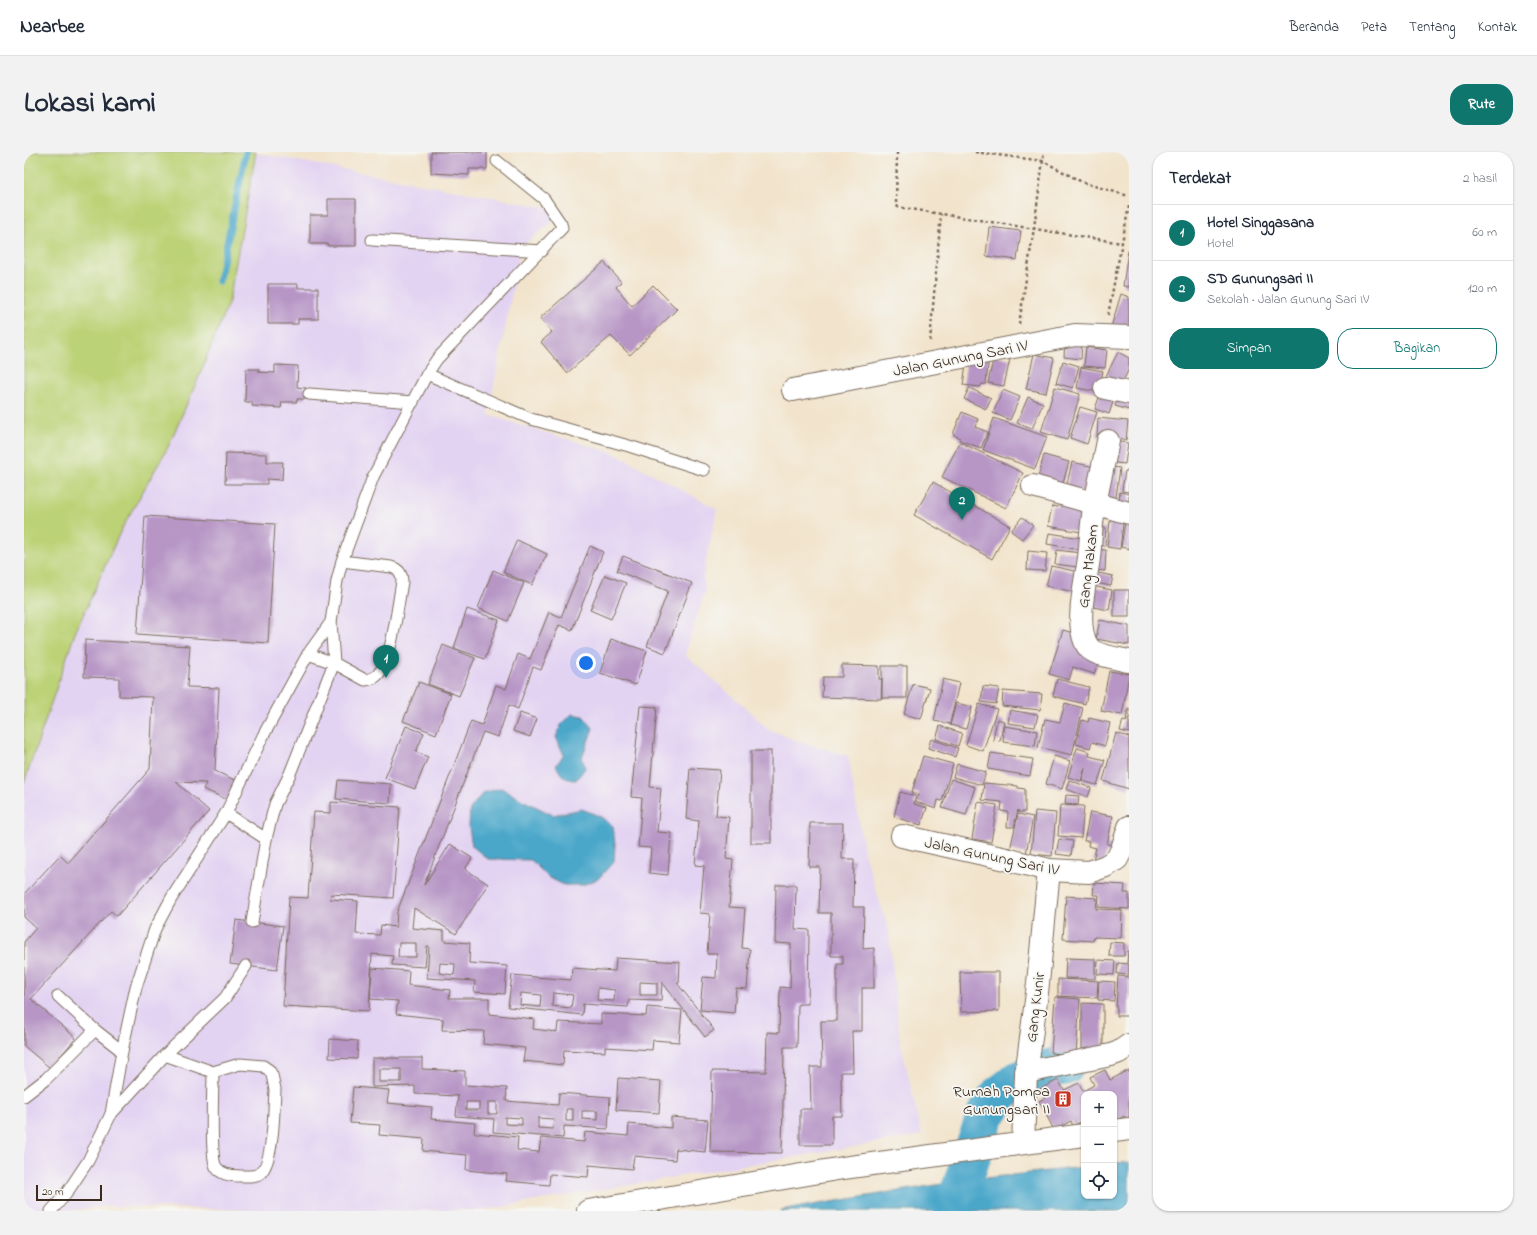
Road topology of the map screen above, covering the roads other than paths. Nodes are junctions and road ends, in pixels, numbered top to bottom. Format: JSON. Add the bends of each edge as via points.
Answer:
{"nodes":[{"id":1,"x":497,"y":162,"type":"dead end"},
{"id":2,"x":372,"y":240,"type":"dead end"},
{"id":3,"x":542,"y":251,"type":"junction"},
{"id":4,"x":1129,"y":337,"type":"edge"},
{"id":5,"x":427,"y":374,"type":"junction"},
{"id":6,"x":1105,"y":388,"type":"dead end"},
{"id":7,"x":793,"y":390,"type":"dead end"},
{"id":8,"x":1129,"y":393,"type":"edge"},
{"id":9,"x":309,"y":394,"type":"dead end"},
{"id":10,"x":413,"y":402,"type":"junction"},
{"id":11,"x":1108,"y":441,"type":"dead end"},
{"id":12,"x":704,"y":470,"type":"dead end"},
{"id":13,"x":1033,"y":486,"type":"dead end"},
{"id":14,"x":1095,"y":503,"type":"junction"},
{"id":15,"x":1129,"y":513,"type":"edge"},
{"id":16,"x":342,"y":561,"type":"junction"},
{"id":17,"x":331,"y":622,"type":"junction"},
{"id":18,"x":308,"y":654,"type":"junction"},
{"id":19,"x":1129,"y":661,"type":"edge"},
{"id":20,"x":334,"y":663,"type":"junction"},
{"id":21,"x":226,"y":813,"type":"junction"},
{"id":22,"x":1129,"y":827,"type":"edge"},
{"id":23,"x":902,"y":836,"type":"dead end"},
{"id":24,"x":266,"y":839,"type":"junction"},
{"id":25,"x":1049,"y":870,"type":"junction"},
{"id":26,"x":252,"y":922,"type":"dead end"},
{"id":27,"x":246,"y":966,"type":"dead end"},
{"id":28,"x":58,"y":996,"type":"dead end"},
{"id":29,"x":95,"y":1030,"type":"junction"},
{"id":30,"x":1129,"y":1045,"type":"edge"},
{"id":31,"x":122,"y":1051,"type":"junction"},
{"id":32,"x":165,"y":1055,"type":"junction"},
{"id":33,"x":213,"y":1072,"type":"junction"},
{"id":34,"x":1026,"y":1077,"type":"junction"},
{"id":35,"x":24,"y":1096,"type":"edge"},
{"id":36,"x":111,"y":1114,"type":"junction"},
{"id":37,"x":1129,"y":1128,"type":"edge"},
{"id":38,"x":1117,"y":1130,"type":"edge"},
{"id":39,"x":1081,"y":1135,"type":"edge"},
{"id":40,"x":1023,"y":1143,"type":"junction"},
{"id":41,"x":50,"y":1211,"type":"edge"},
{"id":42,"x":588,"y":1211,"type":"edge"}],
"edges":[{"from":1,"to":3,"type":"lane","via":[[544,199],[562,224],[562,230]]},
{"from":2,"to":3,"type":"lane"},
{"from":3,"to":5,"type":"lane","via":[[437,359]]},
{"from":4,"to":7,"type":"street","name":"Jalan Gunung Sari IV","via":[[1075,335]]},
{"from":5,"to":10,"type":"lane"},
{"from":5,"to":12,"type":"lane","via":[[532,419]]},
{"from":6,"to":8,"type":"street"},
{"from":9,"to":10,"type":"lane"},
{"from":10,"to":16,"type":"lane","via":[[373,477]]},
{"from":11,"to":14,"type":"street","name":"Gang Makam"},
{"from":13,"to":14,"type":"street"},
{"from":14,"to":15,"type":"street"},
{"from":14,"to":19,"type":"street","name":"Gang Makam","via":[[1081,612],[1083,633],[1091,650]]},
{"from":16,"to":17,"type":"lane"},
{"from":16,"to":20,"type":"lane","via":[[394,568],[400,573],[402,582],[390,646],[382,670],[365,680]]},
{"from":17,"to":18,"type":"lane"},
{"from":17,"to":20,"type":"lane"},
{"from":18,"to":20,"type":"lane"},
{"from":18,"to":21,"type":"lane","via":[[263,736]]},
{"from":20,"to":24,"type":"lane","via":[[289,776],[275,804]]},
{"from":21,"to":24,"type":"lane"},
{"from":21,"to":31,"type":"lane","via":[[171,899],[155,929],[136,987]]},
{"from":22,"to":25,"type":"street","name":"Jalan Gunung Sari IV","via":[[1122,849],[1111,864],[1089,872]]},
{"from":23,"to":25,"type":"street","name":"Jalan Gunung Sari IV"},
{"from":24,"to":26,"type":"lane"},
{"from":25,"to":34,"type":"street","name":"Gang Kunir"},
{"from":27,"to":32,"type":"lane","via":[[225,998]]},
{"from":28,"to":29,"type":"lane"},
{"from":29,"to":31,"type":"lane"},
{"from":29,"to":35,"type":"lane","via":[[46,1079]]},
{"from":30,"to":34,"type":"street","via":[[1111,1055]]},
{"from":31,"to":36,"type":"lane"},
{"from":32,"to":33,"type":"lane"},
{"from":32,"to":36,"type":"lane"},
{"from":33,"to":33,"type":"lane","via":[[248,1064],[263,1066],[272,1075],[275,1089],[271,1148],[266,1167],[260,1174],[231,1176],[216,1167],[213,1148]]},
{"from":34,"to":40,"type":"street","name":"Gang Kunir"},
{"from":36,"to":41,"type":"lane","via":[[83,1168],[66,1194]]},
{"from":37,"to":38,"type":"street"},
{"from":39,"to":40,"type":"street"},
{"from":40,"to":42,"type":"street","via":[[843,1168]]}]}
